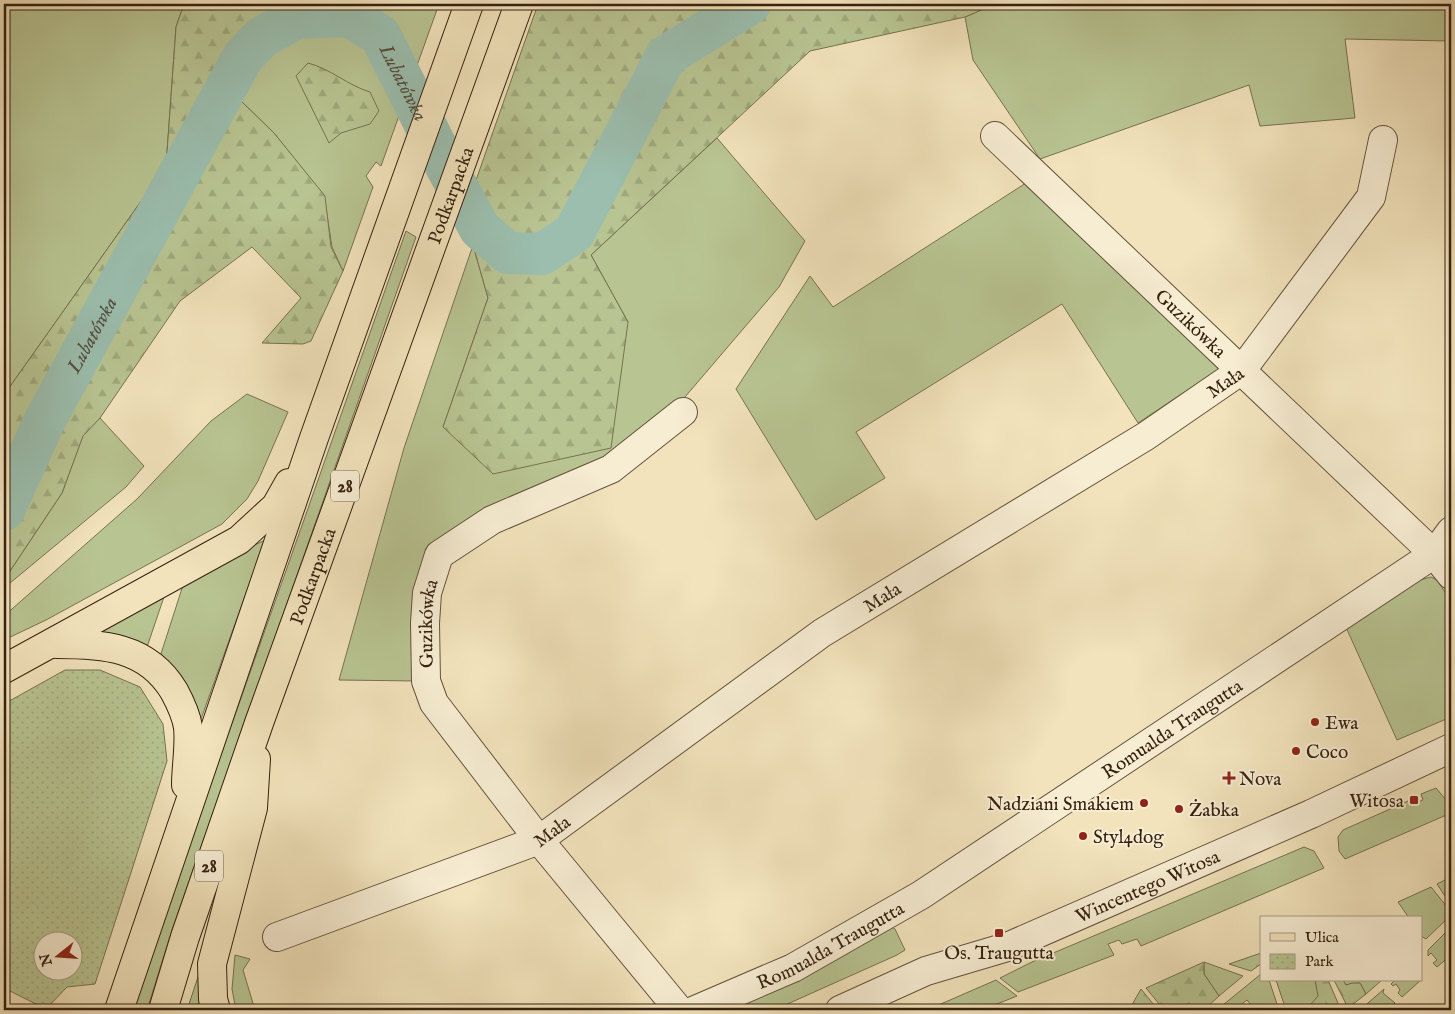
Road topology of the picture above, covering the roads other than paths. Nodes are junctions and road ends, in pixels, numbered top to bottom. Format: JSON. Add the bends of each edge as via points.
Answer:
{"nodes":[{"id":1,"x":469,"y":4,"type":"edge"},
{"id":2,"x":519,"y":4,"type":"edge"},
{"id":3,"x":995,"y":136,"type":"dead end"},
{"id":4,"x":1383,"y":140,"type":"dead end"},
{"id":5,"x":1242,"y":370,"type":"junction"},
{"id":6,"x":683,"y":412,"type":"dead end"},
{"id":7,"x":314,"y":438,"type":"junction"},
{"id":8,"x":1451,"y":530,"type":"edge"},
{"id":9,"x":1434,"y":554,"type":"junction"},
{"id":10,"x":1451,"y":575,"type":"edge"},
{"id":11,"x":52,"y":644,"type":"junction"},
{"id":12,"x":4,"y":669,"type":"edge"},
{"id":13,"x":259,"y":723,"type":"junction"},
{"id":14,"x":1451,"y":748,"type":"edge"},
{"id":15,"x":185,"y":814,"type":"junction"},
{"id":16,"x":539,"y":840,"type":"junction"},
{"id":17,"x":277,"y":937,"type":"dead end"},
{"id":18,"x":119,"y":1010,"type":"edge"},
{"id":19,"x":163,"y":1010,"type":"edge"},
{"id":20,"x":216,"y":1010,"type":"edge"},
{"id":21,"x":679,"y":1010,"type":"edge"},
{"id":22,"x":695,"y":1010,"type":"edge"},
{"id":23,"x":840,"y":1010,"type":"edge"}],
"edges":[{"from":1,"to":7,"type":"main road","number":"28"},
{"from":2,"to":13,"type":"main road","name":"Podkarpacka","number":"28"},
{"from":3,"to":5,"type":"street","name":"Guzikówka"},
{"from":4,"to":5,"type":"street","name":"Mała","via":[[1371,197]]},
{"from":5,"to":9,"type":"street","name":"Guzikówka"},
{"from":5,"to":16,"type":"street","name":"Mała","via":[[1146,436],[822,634]]},
{"from":6,"to":16,"type":"street","name":"Guzikówka","via":[[611,469],[492,520],[439,555],[427,593],[426,682],[434,703]]},
{"from":7,"to":11,"type":"main road","via":[[276,506],[239,540]]},
{"from":7,"to":15,"type":"main road","number":"28"},
{"from":8,"to":9,"type":"street","name":"Romualda Traugutta"},
{"from":9,"to":10,"type":"street","name":"Guzikówka"},
{"from":9,"to":22,"type":"street","name":"Romualda Traugutta","via":[[921,895],[792,968]]},
{"from":11,"to":12,"type":"main road"},
{"from":11,"to":15,"type":"main road","via":[[94,644],[129,652],[148,661],[167,679],[188,728]]},
{"from":13,"to":19,"type":"main road","name":"Podkarpacka","number":"28"},
{"from":13,"to":20,"type":"main road","via":[[253,808],[212,964]]},
{"from":14,"to":23,"type":"street","name":"Wincentego Witosa","via":[[1302,818],[1008,947],[926,971]]},
{"from":15,"to":18,"type":"main road","number":"28"},
{"from":16,"to":17,"type":"street","name":"Mała"},
{"from":16,"to":21,"type":"street","name":"Guzikówka"}]}
